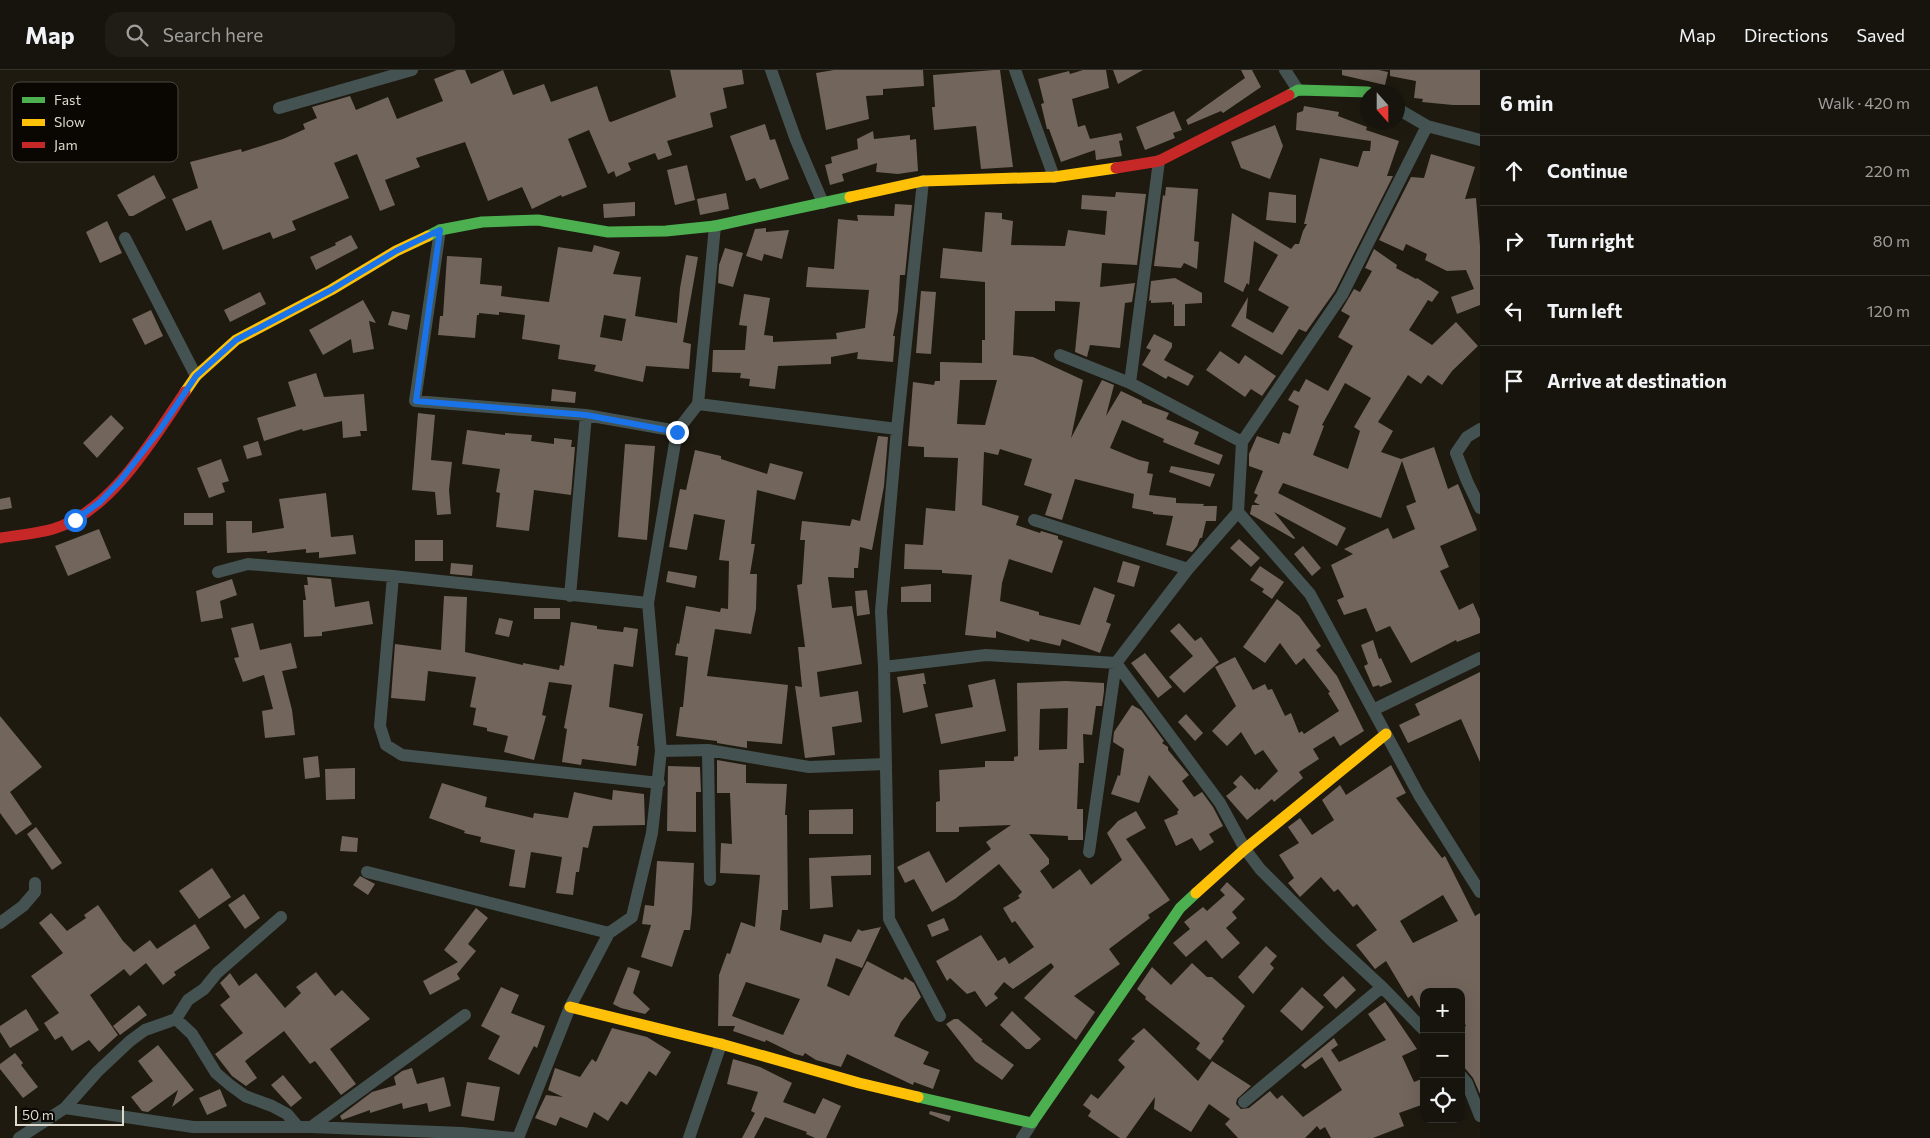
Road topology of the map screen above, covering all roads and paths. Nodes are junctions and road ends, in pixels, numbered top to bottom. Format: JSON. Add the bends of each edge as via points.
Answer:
{"nodes":[{"id":1,"x":412,"y":70,"type":"edge"},
{"id":2,"x":771,"y":70,"type":"edge"},
{"id":3,"x":1015,"y":70,"type":"edge"},
{"id":4,"x":1285,"y":70,"type":"edge"},
{"id":5,"x":1298,"y":90,"type":"junction"},
{"id":6,"x":1360,"y":92,"type":"edge"},
{"id":7,"x":280,"y":108,"type":"dead end"},
{"id":8,"x":1405,"y":113,"type":"edge"},
{"id":9,"x":1427,"y":126,"type":"junction"},
{"id":10,"x":1480,"y":142,"type":"edge"},
{"id":11,"x":1160,"y":161,"type":"junction"},
{"id":12,"x":1054,"y":177,"type":"junction"},
{"id":13,"x":923,"y":181,"type":"junction"},
{"id":14,"x":823,"y":203,"type":"junction"},
{"id":15,"x":715,"y":226,"type":"junction"},
{"id":16,"x":440,"y":230,"type":"junction"},
{"id":17,"x":125,"y":238,"type":"dead end"},
{"id":18,"x":1060,"y":355,"type":"dead end"},
{"id":19,"x":196,"y":376,"type":"junction"},
{"id":20,"x":1130,"y":383,"type":"junction"},
{"id":21,"x":698,"y":404,"type":"junction"},
{"id":22,"x":586,"y":415,"type":"junction"},
{"id":23,"x":897,"y":429,"type":"junction"},
{"id":24,"x":1480,"y":429,"type":"edge"},
{"id":25,"x":677,"y":432,"type":"junction"},
{"id":26,"x":1242,"y":442,"type":"junction"},
{"id":27,"x":1480,"y":508,"type":"edge"},
{"id":28,"x":1238,"y":512,"type":"junction"},
{"id":29,"x":1034,"y":520,"type":"dead end"},
{"id":30,"x":0,"y":538,"type":"edge"},
{"id":31,"x":1188,"y":569,"type":"junction"},
{"id":32,"x":218,"y":572,"type":"dead end"},
{"id":33,"x":393,"y":576,"type":"junction"},
{"id":34,"x":570,"y":596,"type":"junction"},
{"id":35,"x":648,"y":603,"type":"junction"},
{"id":36,"x":1480,"y":658,"type":"edge"},
{"id":37,"x":1116,"y":663,"type":"junction"},
{"id":38,"x":884,"y":667,"type":"junction"},
{"id":39,"x":1373,"y":710,"type":"junction"},
{"id":40,"x":1386,"y":734,"type":"junction"},
{"id":41,"x":708,"y":750,"type":"junction"},
{"id":42,"x":661,"y":751,"type":"junction"},
{"id":43,"x":886,"y":764,"type":"junction"},
{"id":44,"x":659,"y":783,"type":"junction"},
{"id":45,"x":1245,"y":849,"type":"junction"},
{"id":46,"x":1089,"y":852,"type":"dead end"},
{"id":47,"x":367,"y":872,"type":"dead end"},
{"id":48,"x":710,"y":880,"type":"dead end"},
{"id":49,"x":35,"y":883,"type":"dead end"},
{"id":50,"x":1480,"y":892,"type":"edge"},
{"id":51,"x":281,"y":917,"type":"dead end"},
{"id":52,"x":0,"y":923,"type":"edge"},
{"id":53,"x":609,"y":933,"type":"junction"},
{"id":54,"x":1382,"y":987,"type":"junction"},
{"id":55,"x":570,"y":1007,"type":"junction"},
{"id":56,"x":465,"y":1015,"type":"dead end"},
{"id":57,"x":940,"y":1016,"type":"dead end"},
{"id":58,"x":176,"y":1019,"type":"junction"},
{"id":59,"x":1420,"y":1026,"type":"edge"},
{"id":60,"x":720,"y":1044,"type":"junction"},
{"id":61,"x":1463,"y":1078,"type":"edge"},
{"id":62,"x":1244,"y":1102,"type":"dead end"},
{"id":63,"x":65,"y":1108,"type":"junction"},
{"id":64,"x":1480,"y":1116,"type":"edge"},
{"id":65,"x":1032,"y":1123,"type":"junction"},
{"id":66,"x":305,"y":1127,"type":"junction"},
{"id":67,"x":19,"y":1138,"type":"edge"},
{"id":68,"x":513,"y":1138,"type":"edge"},
{"id":69,"x":518,"y":1138,"type":"edge"},
{"id":70,"x":689,"y":1138,"type":"edge"},
{"id":71,"x":1022,"y":1138,"type":"edge"}],
"edges":[{"from":1,"to":7,"type":"street"},
{"from":2,"to":14,"type":"street"},
{"from":3,"to":12,"type":"street"},
{"from":4,"to":5,"type":"street"},
{"from":5,"to":6,"type":"street"},
{"from":5,"to":11,"type":"street"},
{"from":8,"to":9,"type":"street"},
{"from":9,"to":10,"type":"street"},
{"from":9,"to":26,"type":"street","via":[[1342,295]]},
{"from":11,"to":12,"type":"street"},
{"from":11,"to":20,"type":"street"},
{"from":12,"to":13,"type":"street"},
{"from":13,"to":14,"type":"street"},
{"from":13,"to":23,"type":"street"},
{"from":14,"to":15,"type":"street"},
{"from":15,"to":16,"type":"street","via":[[608,232],[538,220],[482,222]]},
{"from":15,"to":21,"type":"street"},
{"from":16,"to":19,"type":"street","via":[[236,340]]},
{"from":16,"to":22,"type":"street","via":[[416,401]]},
{"from":17,"to":19,"type":"street"},
{"from":18,"to":20,"type":"street"},
{"from":19,"to":30,"type":"street","via":[[153,438],[100,502],[75,520],[53,529]]},
{"from":20,"to":26,"type":"street"},
{"from":21,"to":23,"type":"street"},
{"from":21,"to":25,"type":"street"},
{"from":22,"to":25,"type":"street"},
{"from":22,"to":34,"type":"street"},
{"from":23,"to":38,"type":"street","via":[[881,611]]},
{"from":24,"to":27,"type":"street","via":[[1467,437],[1456,453]]},
{"from":25,"to":35,"type":"street"},
{"from":26,"to":28,"type":"street"},
{"from":28,"to":31,"type":"street"},
{"from":28,"to":39,"type":"street","via":[[1310,594]]},
{"from":29,"to":31,"type":"street"},
{"from":31,"to":37,"type":"street"},
{"from":32,"to":33,"type":"street","via":[[248,564]]},
{"from":33,"to":34,"type":"street"},
{"from":33,"to":44,"type":"street","via":[[380,726],[386,745],[402,755]]},
{"from":34,"to":35,"type":"street"},
{"from":35,"to":42,"type":"street"},
{"from":36,"to":39,"type":"street"},
{"from":37,"to":38,"type":"street","via":[[986,655]]},
{"from":37,"to":45,"type":"street","via":[[1220,803]]},
{"from":37,"to":46,"type":"street"},
{"from":38,"to":43,"type":"street"},
{"from":39,"to":40,"type":"street"},
{"from":40,"to":45,"type":"street"},
{"from":40,"to":50,"type":"street"},
{"from":41,"to":42,"type":"street"},
{"from":41,"to":43,"type":"street","via":[[809,767]]},
{"from":41,"to":48,"type":"street"},
{"from":42,"to":44,"type":"street"},
{"from":43,"to":57,"type":"street","via":[[889,919]]},
{"from":44,"to":53,"type":"street","via":[[652,833],[632,916]]},
{"from":45,"to":54,"type":"street","via":[[1278,889]]},
{"from":45,"to":65,"type":"street","via":[[1180,908]]},
{"from":47,"to":53,"type":"street"},
{"from":49,"to":52,"type":"street","via":[[35,892],[23,906]]},
{"from":51,"to":58,"type":"street","via":[[188,1000]]},
{"from":53,"to":55,"type":"street"},
{"from":54,"to":59,"type":"street"},
{"from":54,"to":62,"type":"street"},
{"from":55,"to":60,"type":"street"},
{"from":55,"to":69,"type":"street"},
{"from":56,"to":66,"type":"street"},
{"from":58,"to":63,"type":"street","via":[[145,1030],[130,1041]]},
{"from":58,"to":66,"type":"street","via":[[192,1034],[216,1073],[230,1086],[287,1114]]},
{"from":60,"to":65,"type":"street","via":[[859,1084]]},
{"from":60,"to":70,"type":"street"},
{"from":61,"to":64,"type":"street"},
{"from":63,"to":66,"type":"street","via":[[193,1127]]},
{"from":63,"to":67,"type":"street"},
{"from":65,"to":71,"type":"street"},
{"from":66,"to":68,"type":"street"}]}
